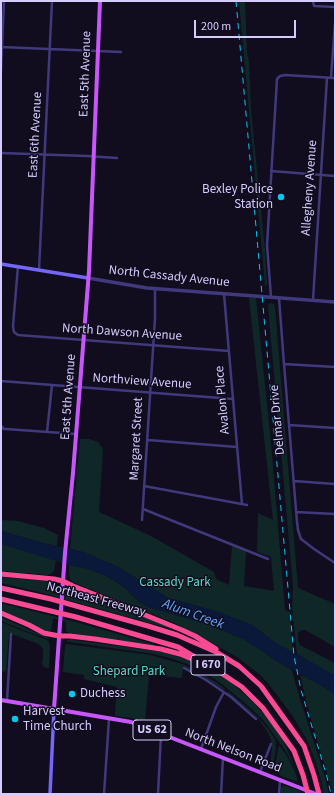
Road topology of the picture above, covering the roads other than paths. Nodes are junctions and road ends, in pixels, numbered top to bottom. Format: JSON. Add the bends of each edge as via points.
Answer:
{"nodes":[{"id":1,"x":4,"y":1,"type":"edge"},
{"id":2,"x":52,"y":1,"type":"edge"},
{"id":3,"x":100,"y":1,"type":"edge"},
{"id":4,"x":313,"y":1,"type":"edge"},
{"id":5,"x":335,"y":7,"type":"edge"},
{"id":6,"x":335,"y":23,"type":"edge"},
{"id":7,"x":2,"y":47,"type":"edge"},
{"id":8,"x":49,"y":49,"type":"junction"},
{"id":9,"x":98,"y":51,"type":"junction"},
{"id":10,"x":121,"y":52,"type":"dead end"},
{"id":11,"x":1,"y":71,"type":"edge"},
{"id":12,"x":329,"y":78,"type":"junction"},
{"id":13,"x":335,"y":78,"type":"edge"},
{"id":14,"x":1,"y":153,"type":"edge"},
{"id":15,"x":45,"y":155,"type":"junction"},
{"id":16,"x":93,"y":156,"type":"junction"},
{"id":17,"x":117,"y":158,"type":"dead end"},
{"id":18,"x":271,"y":171,"type":"junction"},
{"id":19,"x":321,"y":175,"type":"junction"},
{"id":20,"x":335,"y":176,"type":"edge"},
{"id":21,"x":1,"y":264,"type":"edge"},
{"id":22,"x":18,"y":266,"type":"junction"},
{"id":23,"x":39,"y":270,"type":"junction"},
{"id":24,"x":88,"y":278,"type":"junction"},
{"id":25,"x":155,"y":288,"type":"junction"},
{"id":26,"x":224,"y":294,"type":"junction"},
{"id":27,"x":271,"y":297,"type":"junction"},
{"id":28,"x":279,"y":298,"type":"junction"},
{"id":29,"x":312,"y":300,"type":"junction"},
{"id":30,"x":335,"y":302,"type":"edge"},
{"id":31,"x":83,"y":340,"type":"junction"},
{"id":32,"x":153,"y":346,"type":"junction"},
{"id":33,"x":229,"y":351,"type":"junction"},
{"id":34,"x":284,"y":364,"type":"junction"},
{"id":35,"x":335,"y":367,"type":"edge"},
{"id":36,"x":1,"y":381,"type":"edge"},
{"id":37,"x":52,"y":385,"type":"junction"},
{"id":38,"x":79,"y":388,"type":"junction"},
{"id":39,"x":150,"y":393,"type":"junction"},
{"id":40,"x":233,"y":399,"type":"junction"},
{"id":41,"x":289,"y":425,"type":"junction"},
{"id":42,"x":1,"y":427,"type":"edge"},
{"id":43,"x":335,"y":428,"type":"edge"},
{"id":44,"x":47,"y":432,"type":"junction"},
{"id":45,"x":76,"y":434,"type":"junction"},
{"id":46,"x":148,"y":440,"type":"junction"},
{"id":47,"x":237,"y":447,"type":"junction"},
{"id":48,"x":294,"y":481,"type":"junction"},
{"id":49,"x":335,"y":484,"type":"edge"},
{"id":50,"x":144,"y":486,"type":"junction"},
{"id":51,"x":242,"y":504,"type":"junction"},
{"id":52,"x":247,"y":504,"type":"dead end"},
{"id":53,"x":143,"y":509,"type":"junction"},
{"id":54,"x":296,"y":512,"type":"junction"},
{"id":55,"x":335,"y":514,"type":"edge"},
{"id":56,"x":142,"y":520,"type":"dead end"},
{"id":57,"x":268,"y":559,"type":"dead end"},
{"id":58,"x":335,"y":563,"type":"edge"},
{"id":59,"x":1,"y":574,"type":"edge"},
{"id":60,"x":63,"y":581,"type":"junction"},
{"id":61,"x":1,"y":588,"type":"edge"},
{"id":62,"x":1,"y":599,"type":"edge"},
{"id":63,"x":61,"y":602,"type":"junction"},
{"id":64,"x":1,"y":613,"type":"edge"},
{"id":65,"x":11,"y":634,"type":"dead end"},
{"id":66,"x":59,"y":636,"type":"junction"},
{"id":67,"x":235,"y":663,"type":"junction"},
{"id":68,"x":208,"y":665,"type":"junction"},
{"id":69,"x":184,"y":668,"type":"dead end"},
{"id":70,"x":224,"y":692,"type":"junction"},
{"id":71,"x":1,"y":700,"type":"edge"},
{"id":72,"x":7,"y":701,"type":"junction"},
{"id":73,"x":54,"y":709,"type":"junction"},
{"id":74,"x":109,"y":718,"type":"junction"},
{"id":75,"x":256,"y":719,"type":"dead end"},
{"id":76,"x":161,"y":734,"type":"junction"},
{"id":77,"x":271,"y":744,"type":"dead end"},
{"id":78,"x":201,"y":750,"type":"junction"},
{"id":79,"x":223,"y":758,"type":"junction"},
{"id":80,"x":260,"y":773,"type":"junction"},
{"id":81,"x":280,"y":780,"type":"junction"},
{"id":82,"x":318,"y":793,"type":"edge"},
{"id":83,"x":50,"y":794,"type":"edge"},
{"id":84,"x":104,"y":794,"type":"edge"},
{"id":85,"x":158,"y":794,"type":"edge"},
{"id":86,"x":221,"y":794,"type":"edge"},
{"id":87,"x":279,"y":794,"type":"edge"},
{"id":88,"x":308,"y":794,"type":"edge"}],
"edges":[{"from":1,"to":7,"type":"street"},
{"from":2,"to":8,"type":"street","name":"East 6th Avenue"},
{"from":3,"to":9,"type":"main road","name":"East 5th Avenue"},
{"from":4,"to":5,"type":"street","via":[[314,6]]},
{"from":6,"to":12,"type":"street","name":"Allegheny Avenue"},
{"from":7,"to":8,"type":"street"},
{"from":7,"to":11,"type":"street"},
{"from":8,"to":9,"type":"street"},
{"from":8,"to":15,"type":"street","name":"East 6th Avenue"},
{"from":9,"to":10,"type":"street"},
{"from":9,"to":16,"type":"main road","name":"East 5th Avenue"},
{"from":12,"to":13,"type":"street"},
{"from":12,"to":18,"type":"street","via":[[285,75],[278,77]]},
{"from":12,"to":19,"type":"street","name":"Allegheny Avenue"},
{"from":14,"to":15,"type":"street"},
{"from":15,"to":16,"type":"street"},
{"from":15,"to":23,"type":"street","name":"East 6th Avenue"},
{"from":16,"to":17,"type":"street"},
{"from":16,"to":24,"type":"main road","name":"East 5th Avenue"},
{"from":18,"to":19,"type":"street"},
{"from":18,"to":27,"type":"street","via":[[267,245]]},
{"from":19,"to":20,"type":"street"},
{"from":19,"to":29,"type":"street","name":"Allegheny Avenue"},
{"from":21,"to":22,"type":"main road","name":"North Cassady Avenue"},
{"from":22,"to":23,"type":"main road","name":"North Cassady Avenue"},
{"from":22,"to":31,"type":"street","name":"North Dawson Avenue","via":[[14,332],[22,336]]},
{"from":23,"to":24,"type":"main road","name":"North Cassady Avenue"},
{"from":24,"to":25,"type":"street","name":"North Cassady Avenue"},
{"from":24,"to":31,"type":"main road","name":"East 5th Avenue"},
{"from":25,"to":26,"type":"street","name":"North Cassady Avenue"},
{"from":25,"to":32,"type":"street","name":"Margaret Street"},
{"from":26,"to":27,"type":"street","name":"North Cassady Avenue"},
{"from":26,"to":33,"type":"street","name":"Avalon Place"},
{"from":27,"to":28,"type":"street","name":"North Cassady Avenue"},
{"from":28,"to":29,"type":"street","name":"North Cassady Avenue"},
{"from":28,"to":34,"type":"street","name":"Delmar Drive"},
{"from":29,"to":30,"type":"street","name":"North Cassady Avenue"},
{"from":31,"to":32,"type":"street","name":"North Dawson Avenue"},
{"from":31,"to":38,"type":"main road","name":"East 5th Avenue"},
{"from":32,"to":33,"type":"street","name":"North Dawson Avenue"},
{"from":32,"to":39,"type":"street","name":"Margaret Street"},
{"from":33,"to":40,"type":"street","name":"Avalon Place"},
{"from":34,"to":35,"type":"street"},
{"from":34,"to":41,"type":"street","name":"Delmar Drive"},
{"from":36,"to":37,"type":"street","name":"Northview Avenue"},
{"from":37,"to":38,"type":"street","name":"Northview Avenue"},
{"from":37,"to":44,"type":"street"},
{"from":38,"to":39,"type":"street","name":"Northview Avenue"},
{"from":38,"to":45,"type":"main road","name":"East 5th Avenue"},
{"from":39,"to":40,"type":"street","name":"Northview Avenue"},
{"from":39,"to":46,"type":"street","name":"Margaret Street"},
{"from":40,"to":47,"type":"street","name":"Avalon Place"},
{"from":41,"to":43,"type":"street"},
{"from":41,"to":48,"type":"street","name":"Delmar Drive"},
{"from":42,"to":44,"type":"street"},
{"from":44,"to":45,"type":"street"},
{"from":45,"to":60,"type":"main road","name":"East 5th Avenue"},
{"from":46,"to":47,"type":"street"},
{"from":46,"to":50,"type":"street","name":"Margaret Street"},
{"from":47,"to":51,"type":"street","name":"Avalon Place"},
{"from":48,"to":49,"type":"street"},
{"from":48,"to":54,"type":"street","name":"Delmar Drive"},
{"from":50,"to":51,"type":"street"},
{"from":50,"to":53,"type":"street","name":"Margaret Street"},
{"from":51,"to":52,"type":"street"},
{"from":53,"to":56,"type":"street","name":"Margaret Street"},
{"from":53,"to":57,"type":"street"},
{"from":54,"to":55,"type":"street"},
{"from":54,"to":58,"type":"street","name":"Delmar Drive","via":[[301,539]]},
{"from":59,"to":60,"type":"highway"},
{"from":60,"to":63,"type":"main road","name":"East 5th Avenue"},
{"from":60,"to":67,"type":"highway","via":[[188,633]]},
{"from":61,"to":63,"type":"highway","name":"Northeast Freeway","number":"I 670"},
{"from":62,"to":68,"type":"highway","name":"Northeast Freeway","number":"I 670","via":[[76,617],[178,647]]},
{"from":63,"to":66,"type":"main road","name":"East 5th Avenue"},
{"from":63,"to":67,"type":"highway","name":"Northeast Freeway","number":"I 670","via":[[177,635]]},
{"from":64,"to":66,"type":"highway","via":[[44,633]]},
{"from":65,"to":72,"type":"street"},
{"from":66,"to":68,"type":"highway","via":[[161,649]]},
{"from":66,"to":73,"type":"main road","name":"East 5th Avenue"},
{"from":67,"to":82,"type":"highway","name":"Northeast Freeway","number":"I 670","via":[[261,686],[304,746]]},
{"from":68,"to":88,"type":"highway","name":"Northeast Freeway","number":"I 670","via":[[242,687],[263,708],[294,751]]},
{"from":69,"to":70,"type":"street"},
{"from":70,"to":75,"type":"street"},
{"from":70,"to":78,"type":"street"},
{"from":71,"to":72,"type":"main road","name":"North Nelson Road"},
{"from":72,"to":73,"type":"main road","name":"North Nelson Road"},
{"from":73,"to":74,"type":"main road","name":"North Nelson Road","number":"US 62"},
{"from":73,"to":83,"type":"main road","name":"East 5th Avenue"},
{"from":74,"to":76,"type":"main road","name":"North Nelson Road","number":"US 62","via":[[131,722]]},
{"from":74,"to":84,"type":"street"},
{"from":76,"to":78,"type":"main road","name":"North Nelson Road","number":"US 62"},
{"from":76,"to":85,"type":"street"},
{"from":77,"to":80,"type":"street"},
{"from":78,"to":79,"type":"main road","name":"North Nelson Road","number":"US 62"},
{"from":79,"to":80,"type":"main road","name":"North Nelson Road","number":"US 62"},
{"from":79,"to":86,"type":"street"},
{"from":80,"to":81,"type":"main road","name":"North Nelson Road","number":"US 62"},
{"from":81,"to":82,"type":"main road","name":"North Nelson Road","number":"US 62"},
{"from":81,"to":87,"type":"street"}]}
